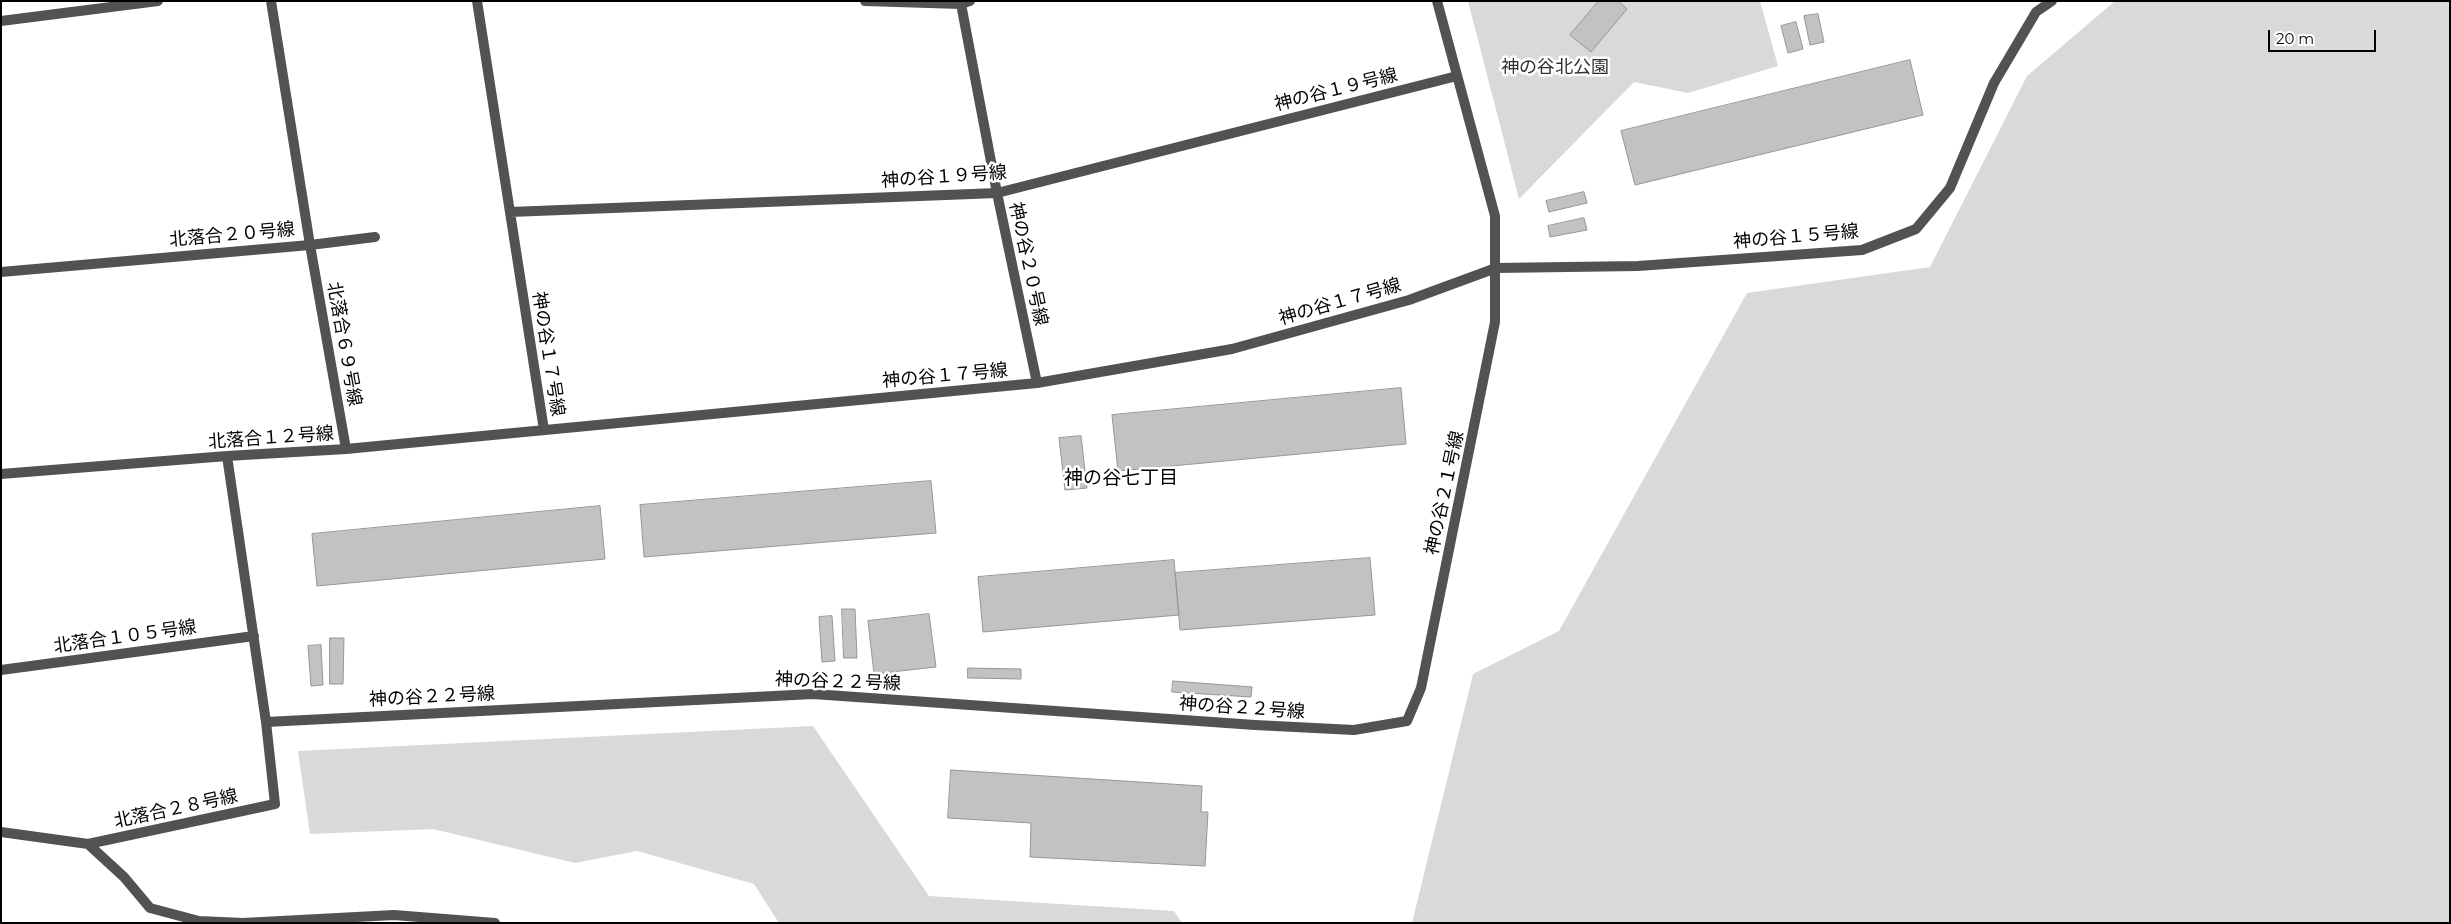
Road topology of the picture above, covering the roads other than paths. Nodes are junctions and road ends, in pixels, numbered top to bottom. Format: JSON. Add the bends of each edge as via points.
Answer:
{"nodes":[{"id":1,"x":158,"y":1,"type":"edge"},
{"id":2,"x":271,"y":1,"type":"edge"},
{"id":3,"x":477,"y":1,"type":"edge"},
{"id":4,"x":865,"y":1,"type":"edge"},
{"id":5,"x":1437,"y":1,"type":"edge"},
{"id":6,"x":2033,"y":1,"type":"edge"},
{"id":7,"x":2052,"y":1,"type":"edge"},
{"id":8,"x":965,"y":2,"type":"edge"},
{"id":9,"x":2036,"y":12,"type":"junction"},
{"id":10,"x":1,"y":21,"type":"edge"},
{"id":11,"x":1457,"y":76,"type":"junction"},
{"id":12,"x":996,"y":193,"type":"junction"},
{"id":13,"x":510,"y":212,"type":"junction"},
{"id":14,"x":375,"y":237,"type":"dead end"},
{"id":15,"x":310,"y":245,"type":"junction"},
{"id":16,"x":1496,"y":268,"type":"junction"},
{"id":17,"x":1,"y":272,"type":"edge"},
{"id":18,"x":1037,"y":384,"type":"junction"},
{"id":19,"x":544,"y":430,"type":"junction"},
{"id":20,"x":346,"y":449,"type":"junction"},
{"id":21,"x":227,"y":456,"type":"junction"},
{"id":22,"x":1,"y":474,"type":"edge"},
{"id":23,"x":254,"y":636,"type":"junction"},
{"id":24,"x":1,"y":670,"type":"edge"},
{"id":25,"x":1407,"y":721,"type":"joint"},
{"id":26,"x":266,"y":722,"type":"junction"},
{"id":27,"x":1,"y":832,"type":"edge"},
{"id":28,"x":88,"y":844,"type":"junction"},
{"id":29,"x":243,"y":923,"type":"edge"},
{"id":30,"x":495,"y":923,"type":"edge"}],
"edges":[{"from":1,"to":10,"type":"street"},
{"from":2,"to":15,"type":"street","name":"北落合２０号線"},
{"from":3,"to":13,"type":"street","name":"神の谷１７号線"},
{"from":4,"to":8,"type":"street"},
{"from":5,"to":11,"type":"street"},
{"from":6,"to":9,"type":"street"},
{"from":7,"to":9,"type":"street","name":"神の谷１５号線"},
{"from":8,"to":12,"type":"street","name":"神の谷２０号線"},
{"from":9,"to":16,"type":"street","name":"神の谷１５号線","via":[[1994,83],[1950,188],[1916,229],[1862,250],[1638,266]]},
{"from":11,"to":12,"type":"street","name":"神の谷１９号線"},
{"from":11,"to":16,"type":"street","via":[[1495,216]]},
{"from":12,"to":13,"type":"street","name":"神の谷１９号線"},
{"from":12,"to":18,"type":"street","name":"神の谷２０号線"},
{"from":13,"to":19,"type":"street","name":"神の谷１７号線"},
{"from":14,"to":15,"type":"street"},
{"from":15,"to":17,"type":"street","name":"北落合２０号線"},
{"from":15,"to":20,"type":"street","name":"北落合６９号線"},
{"from":16,"to":18,"type":"street","name":"神の谷１７号線","via":[[1409,300],[1232,348]]},
{"from":16,"to":25,"type":"street","name":"神の谷２１号線","via":[[1496,322],[1421,688]]},
{"from":18,"to":19,"type":"street","name":"神の谷１７号線"},
{"from":19,"to":20,"type":"street","name":"北落合１２号線"},
{"from":20,"to":21,"type":"street","name":"北落合１２号線"},
{"from":21,"to":22,"type":"street","name":"北落合１２号線"},
{"from":21,"to":23,"type":"street"},
{"from":23,"to":24,"type":"street","name":"北落合１０５号線"},
{"from":23,"to":26,"type":"street"},
{"from":25,"to":26,"type":"street","name":"神の谷２２号線","via":[[1354,730],[1255,726],[813,694]]},
{"from":26,"to":28,"type":"street","name":"北落合２８号線","via":[[276,804]]},
{"from":27,"to":28,"type":"street","name":"北落合２８号線"},
{"from":28,"to":29,"type":"street","via":[[124,877],[150,908],[199,921]]},
{"from":29,"to":30,"type":"street","via":[[394,915]]}]}
